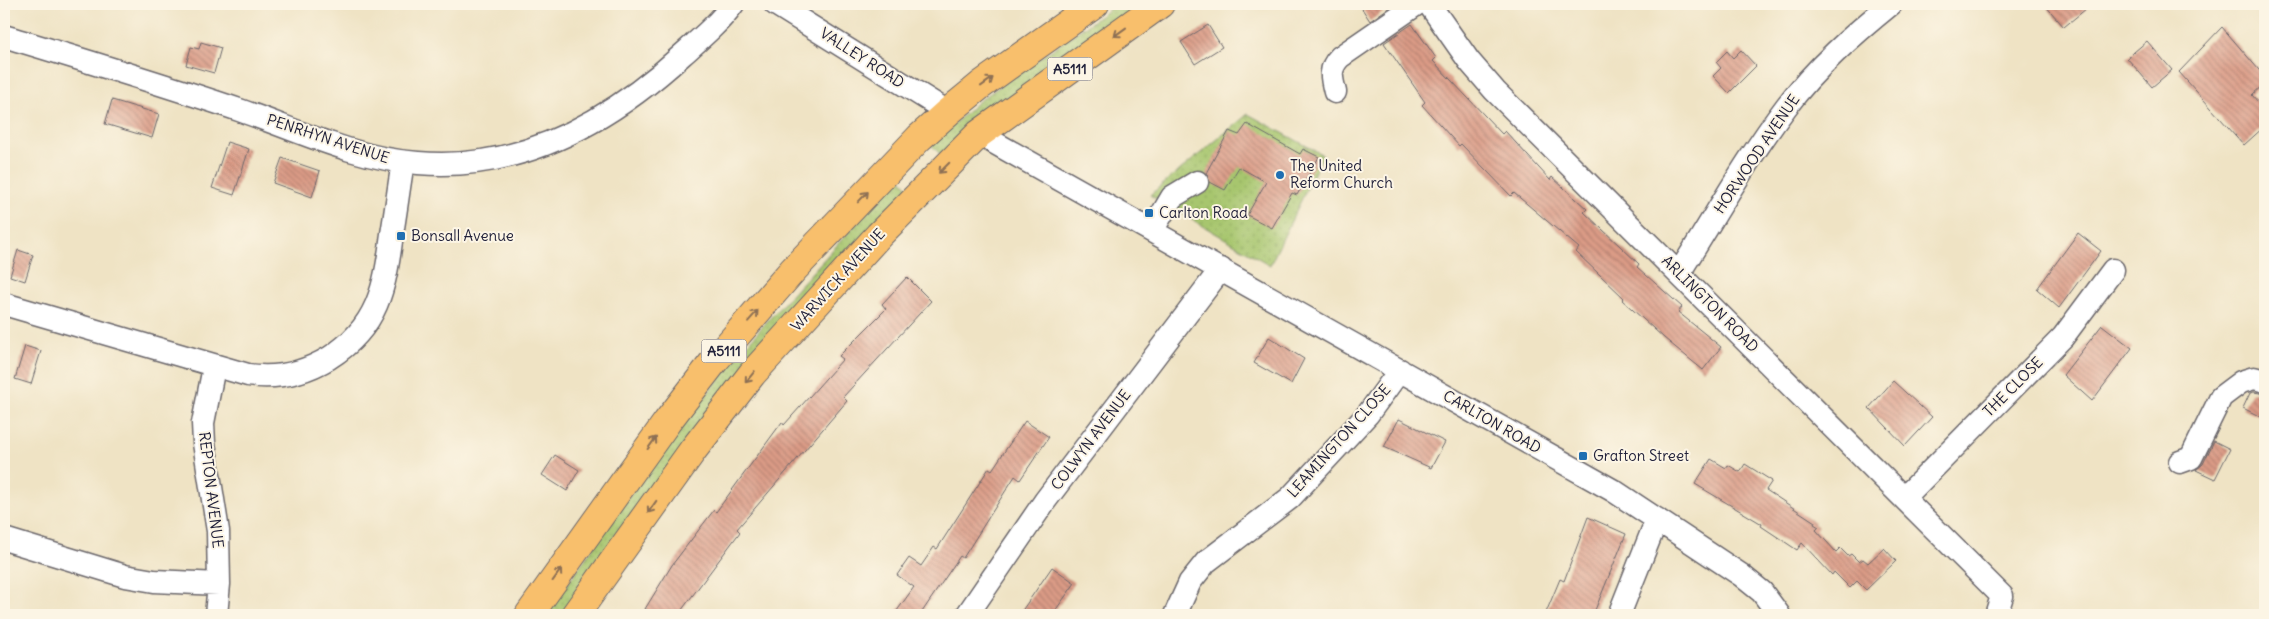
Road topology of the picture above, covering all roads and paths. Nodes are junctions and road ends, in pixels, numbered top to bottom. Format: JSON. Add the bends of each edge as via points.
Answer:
{"nodes":[{"id":1,"x":733,"y":4,"type":"edge"},
{"id":2,"x":776,"y":4,"type":"edge"},
{"id":3,"x":1095,"y":4,"type":"edge"},
{"id":4,"x":1160,"y":4,"type":"edge"},
{"id":5,"x":1417,"y":4,"type":"edge"},
{"id":6,"x":1429,"y":4,"type":"edge"},
{"id":7,"x":1891,"y":4,"type":"edge"},
{"id":8,"x":4,"y":36,"type":"edge"},
{"id":9,"x":1335,"y":92,"type":"dead end"},
{"id":10,"x":948,"y":112,"type":"junction"},
{"id":11,"x":980,"y":134,"type":"junction"},
{"id":12,"x":403,"y":162,"type":"junction"},
{"id":13,"x":1197,"y":182,"type":"dead end"},
{"id":14,"x":1152,"y":231,"type":"junction"},
{"id":15,"x":1221,"y":270,"type":"junction"},
{"id":16,"x":2113,"y":270,"type":"dead end"},
{"id":17,"x":1679,"y":273,"type":"junction"},
{"id":18,"x":4,"y":304,"type":"edge"},
{"id":19,"x":214,"y":367,"type":"junction"},
{"id":20,"x":1400,"y":370,"type":"junction"},
{"id":21,"x":2265,"y":382,"type":"edge"},
{"id":22,"x":2180,"y":462,"type":"dead end"},
{"id":23,"x":1904,"y":498,"type":"junction"},
{"id":24,"x":1657,"y":519,"type":"junction"},
{"id":25,"x":4,"y":539,"type":"edge"},
{"id":26,"x":219,"y":584,"type":"junction"},
{"id":27,"x":1999,"y":606,"type":"edge"},
{"id":28,"x":216,"y":615,"type":"edge"},
{"id":29,"x":529,"y":615,"type":"edge"},
{"id":30,"x":575,"y":615,"type":"edge"},
{"id":31,"x":967,"y":615,"type":"edge"},
{"id":32,"x":1175,"y":615,"type":"edge"},
{"id":33,"x":1619,"y":615,"type":"edge"},
{"id":34,"x":1779,"y":615,"type":"edge"}],
"edges":[{"from":1,"to":12,"type":"street","name":"PENRHYN AVENUE","via":[[658,77],[625,103],[585,126],[547,143],[503,156],[454,163]]},
{"from":2,"to":10,"type":"street","name":"VALLEY ROAD"},
{"from":10,"to":3,"type":"highway","number":"A5111","one_way":true},
{"from":4,"to":11,"type":"highway","name":"WARWICK AVENUE","number":"A5111","one_way":true},
{"from":5,"to":9,"type":"street","via":[[1333,64],[1330,75]]},
{"from":6,"to":17,"type":"street","name":"ARLINGTON ROAD","via":[[1469,62],[1495,91]]},
{"from":7,"to":17,"type":"street","name":"HORWOOD AVENUE","via":[[1820,69],[1786,107]]},
{"from":8,"to":12,"type":"street","name":"PENRHYN AVENUE","via":[[176,89],[361,152]]},
{"from":29,"to":10,"type":"highway","number":"A5111","one_way":true,"via":[[715,360],[793,270]]},
{"from":11,"to":14,"type":"street","name":"CARLTON ROAD"},
{"from":11,"to":30,"type":"highway","name":"WARWICK AVENUE","number":"A5111","one_way":true,"via":[[879,234],[752,374],[693,450]]},
{"from":12,"to":19,"type":"street","via":[[384,286],[373,314],[352,340],[323,362],[286,375],[257,377]]},
{"from":13,"to":14,"type":"street","via":[[1172,197]]},
{"from":14,"to":15,"type":"street","name":"CARLTON ROAD"},
{"from":15,"to":20,"type":"street","name":"CARLTON ROAD"},
{"from":15,"to":31,"type":"street","name":"COLWYN AVENUE","via":[[1045,501]]},
{"from":16,"to":23,"type":"street","name":"THE CLOSE","via":[[2063,338]]},
{"from":17,"to":23,"type":"street","name":"ARLINGTON ROAD"},
{"from":18,"to":19,"type":"street"},
{"from":19,"to":26,"type":"street","name":"REPTON AVENUE","via":[[203,423],[218,520]]},
{"from":20,"to":24,"type":"street","name":"CARLTON ROAD","via":[[1614,491]]},
{"from":20,"to":32,"type":"street","name":"LEAMINGTON CLOSE","via":[[1368,414],[1290,498],[1206,562],[1190,582]]},
{"from":21,"to":22,"type":"street","via":[[2254,378],[2241,382],[2221,397],[2190,458]]},
{"from":23,"to":27,"type":"street","name":"ARLINGTON ROAD"},
{"from":24,"to":33,"type":"street"},
{"from":24,"to":34,"type":"street","name":"CARLTON ROAD","via":[[1741,575],[1762,592]]},
{"from":25,"to":26,"type":"street","via":[[125,576],[154,581]]},
{"from":26,"to":28,"type":"street","name":"REPTON AVENUE"}]}
